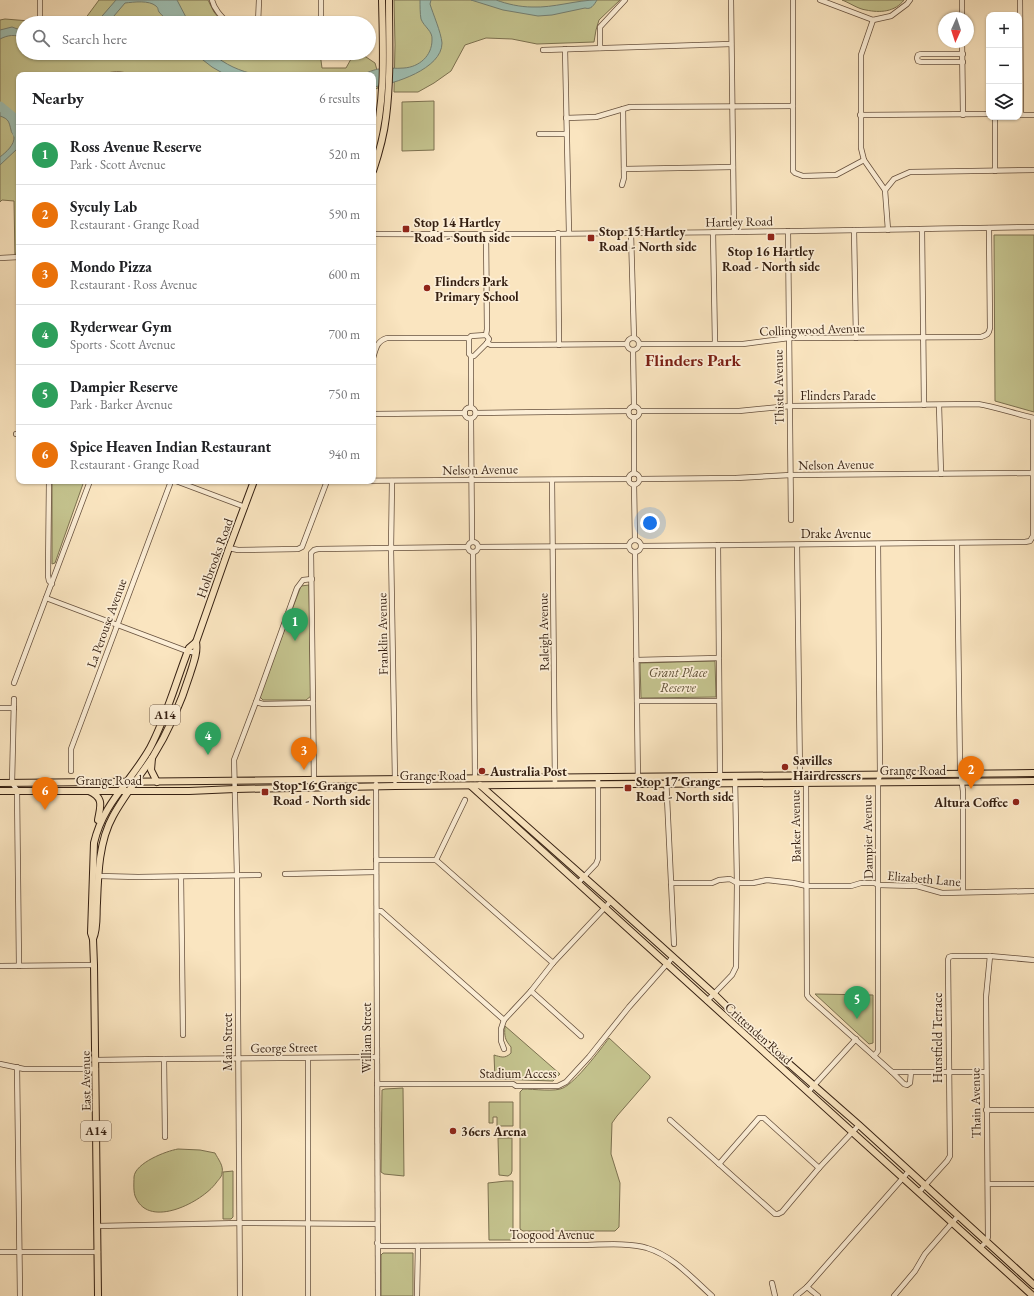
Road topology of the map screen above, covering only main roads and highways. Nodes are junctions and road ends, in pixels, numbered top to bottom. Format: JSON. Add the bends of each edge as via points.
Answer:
{"nodes":[{"id":1,"x":382,"y":0,"type":"edge"},
{"id":2,"x":388,"y":0,"type":"edge"},
{"id":3,"x":376,"y":134,"type":"edge"},
{"id":4,"x":376,"y":159,"type":"edge"},
{"id":5,"x":253,"y":484,"type":"edge"},
{"id":6,"x":196,"y":642,"type":"junction"},
{"id":7,"x":152,"y":758,"type":"junction"},
{"id":8,"x":1034,"y":773,"type":"edge"},
{"id":9,"x":879,"y":778,"type":"junction"},
{"id":10,"x":475,"y":779,"type":"junction"},
{"id":11,"x":735,"y":780,"type":"junction"},
{"id":12,"x":638,"y":781,"type":"junction"},
{"id":13,"x":1034,"y":781,"type":"edge"},
{"id":14,"x":130,"y":782,"type":"junction"},
{"id":15,"x":157,"y":782,"type":"junction"},
{"id":16,"x":0,"y":783,"type":"edge"},
{"id":17,"x":376,"y":783,"type":"junction"},
{"id":18,"x":395,"y":783,"type":"junction"},
{"id":19,"x":471,"y":786,"type":"junction"},
{"id":20,"x":481,"y":786,"type":"junction"},
{"id":21,"x":499,"y":786,"type":"junction"},
{"id":22,"x":0,"y":791,"type":"edge"},
{"id":23,"x":88,"y":791,"type":"junction"},
{"id":24,"x":124,"y":791,"type":"junction"},
{"id":25,"x":493,"y":796,"type":"junction"},
{"id":26,"x":98,"y":830,"type":"junction"},
{"id":27,"x":93,"y":939,"type":"junction"},
{"id":28,"x":1034,"y":1285,"type":"edge"},
{"id":29,"x":98,"y":1296,"type":"edge"},
{"id":30,"x":1033,"y":1296,"type":"edge"}],
"edges":[{"from":1,"to":3,"type":"main road","via":[[382,92]]},
{"from":2,"to":4,"type":"main road","via":[[388,98]]},
{"from":5,"to":6,"type":"main road","name":"Holbrooks Road","number":"A14"},
{"from":6,"to":7,"type":"main road","name":"Holbrooks Road","number":"A14","via":[[197,650],[188,681]]},
{"from":6,"to":14,"type":"main road","name":"Holbrooks Road","number":"A14","via":[[189,648],[159,730]]},
{"from":7,"to":14,"type":"main road","name":"Holbrooks Road","number":"A14"},
{"from":7,"to":15,"type":"main road","via":[[151,770]]},
{"from":8,"to":9,"type":"main road","name":"Grange Road"},
{"from":9,"to":11,"type":"main road","name":"Grange Road","via":[[806,782]]},
{"from":9,"to":11,"type":"main road","name":"Grange Road","via":[[800,776]]},
{"from":9,"to":13,"type":"main road","name":"Grange Road"},
{"from":10,"to":12,"type":"main road","name":"Grange Road","via":[[598,778]]},
{"from":10,"to":18,"type":"main road","name":"Grange Road"},
{"from":10,"to":19,"type":"main road"},
{"from":10,"to":20,"type":"main road","name":"Crittenden Road"},
{"from":11,"to":12,"type":"main road","name":"Grange Road"},
{"from":12,"to":21,"type":"main road","name":"Grange Road","via":[[598,785]]},
{"from":14,"to":15,"type":"main road","name":"Grange Road"},
{"from":14,"to":16,"type":"main road","name":"Grange Road"},
{"from":14,"to":24,"type":"main road","name":"East Avenue","number":"A14"},
{"from":14,"to":24,"type":"main road","name":"East Avenue","number":"A14"},
{"from":15,"to":17,"type":"main road","name":"Grange Road"},
{"from":17,"to":18,"type":"main road","name":"Grange Road"},
{"from":17,"to":24,"type":"main road","name":"Grange Road","via":[[200,791]]},
{"from":18,"to":19,"type":"main road","name":"Grange Road"},
{"from":19,"to":20,"type":"main road","name":"Grange Road"},
{"from":19,"to":30,"type":"main road","name":"Crittenden Road"},
{"from":20,"to":21,"type":"main road","name":"Grange Road"},
{"from":20,"to":25,"type":"main road","name":"Crittenden Road"},
{"from":21,"to":25,"type":"main road","via":[[493,791]]},
{"from":22,"to":23,"type":"main road","name":"Grange Road"},
{"from":23,"to":24,"type":"main road","name":"Grange Road"},
{"from":23,"to":26,"type":"main road","via":[[98,796],[101,802]]},
{"from":24,"to":26,"type":"main road","name":"East Avenue","number":"A14","via":[[103,816]]},
{"from":24,"to":27,"type":"main road","name":"East Avenue","number":"A14","via":[[102,847],[96,932]]},
{"from":25,"to":28,"type":"main road","name":"Crittenden Road"},
{"from":26,"to":27,"type":"main road","name":"East Avenue","number":"A14","via":[[92,888]]},
{"from":27,"to":29,"type":"main road","name":"East Avenue","number":"A14"}]}
